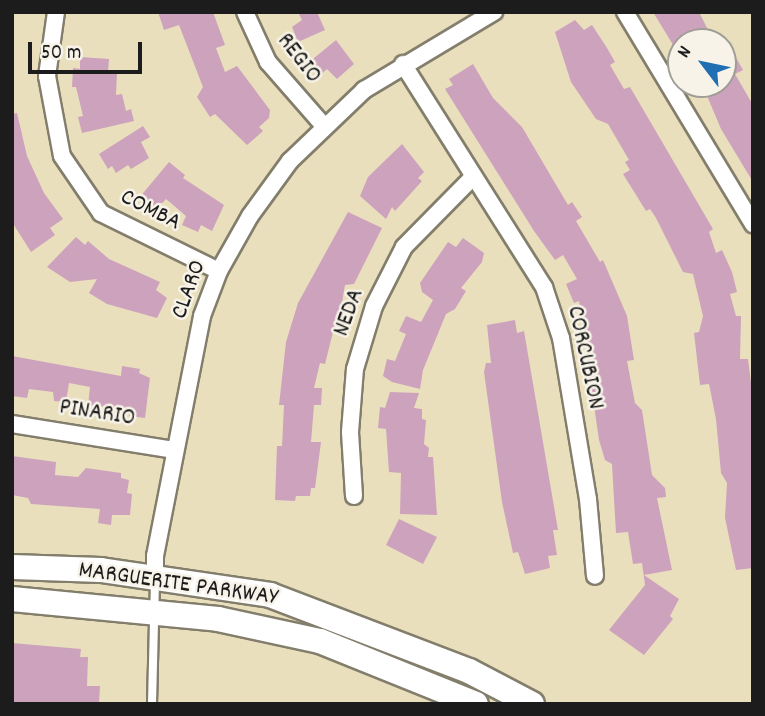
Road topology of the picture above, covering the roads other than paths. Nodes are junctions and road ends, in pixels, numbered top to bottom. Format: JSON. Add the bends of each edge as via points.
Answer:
{"nodes":[{"id":1,"x":56,"y":12,"type":"edge"},
{"id":2,"x":245,"y":12,"type":"edge"},
{"id":3,"x":494,"y":12,"type":"edge"},
{"id":4,"x":625,"y":12,"type":"edge"},
{"id":5,"x":402,"y":64,"type":"junction"},
{"id":6,"x":325,"y":127,"type":"junction"},
{"id":7,"x":472,"y":178,"type":"junction"},
{"id":8,"x":753,"y":224,"type":"edge"},
{"id":9,"x":219,"y":271,"type":"junction"},
{"id":10,"x":12,"y":424,"type":"edge"},
{"id":11,"x":175,"y":450,"type":"junction"},
{"id":12,"x":354,"y":496,"type":"dead end"},
{"id":13,"x":12,"y":567,"type":"edge"},
{"id":14,"x":595,"y":576,"type":"dead end"},
{"id":15,"x":155,"y":579,"type":"junction"},
{"id":16,"x":12,"y":599,"type":"edge"},
{"id":17,"x":156,"y":612,"type":"junction"},
{"id":18,"x":152,"y":704,"type":"edge"},
{"id":19,"x":477,"y":704,"type":"edge"},
{"id":20,"x":532,"y":704,"type":"edge"}],
"edges":[{"from":1,"to":9,"type":"street","name":"COMBA","via":[[47,76],[62,156],[102,212]]},
{"from":2,"to":6,"type":"street","name":"REGIO","via":[[268,62]]},
{"from":3,"to":5,"type":"street","name":"CLARO"},
{"from":4,"to":8,"type":"street"},
{"from":5,"to":6,"type":"street","name":"CLARO","via":[[364,90]]},
{"from":5,"to":7,"type":"street","name":"CORCUBION"},
{"from":6,"to":9,"type":"street","name":"CLARO","via":[[290,161],[250,216]]},
{"from":7,"to":12,"type":"street","name":"NEDA","via":[[404,247],[374,306],[355,369],[350,432]]},
{"from":7,"to":14,"type":"street","name":"CORCUBION","via":[[544,287],[561,338],[588,499]]},
{"from":9,"to":11,"type":"street","name":"CLARO","via":[[202,316]]},
{"from":10,"to":11,"type":"street","name":"PINARIO"},
{"from":11,"to":15,"type":"street","name":"CLARO","via":[[155,556]]},
{"from":13,"to":15,"type":"main road","name":"MARGUERITE PARKWAY","via":[[101,570]]},
{"from":15,"to":17,"type":"lane","name":"CLARO"},
{"from":15,"to":20,"type":"main road","name":"MARGUERITE PARKWAY","via":[[270,595],[315,609],[469,671]]},
{"from":16,"to":17,"type":"main road","name":"MARGUERITE PARKWAY"},
{"from":17,"to":18,"type":"lane","name":"CLARO"},
{"from":17,"to":19,"type":"main road","name":"MARGUERITE PARKWAY","via":[[320,641]]}]}
